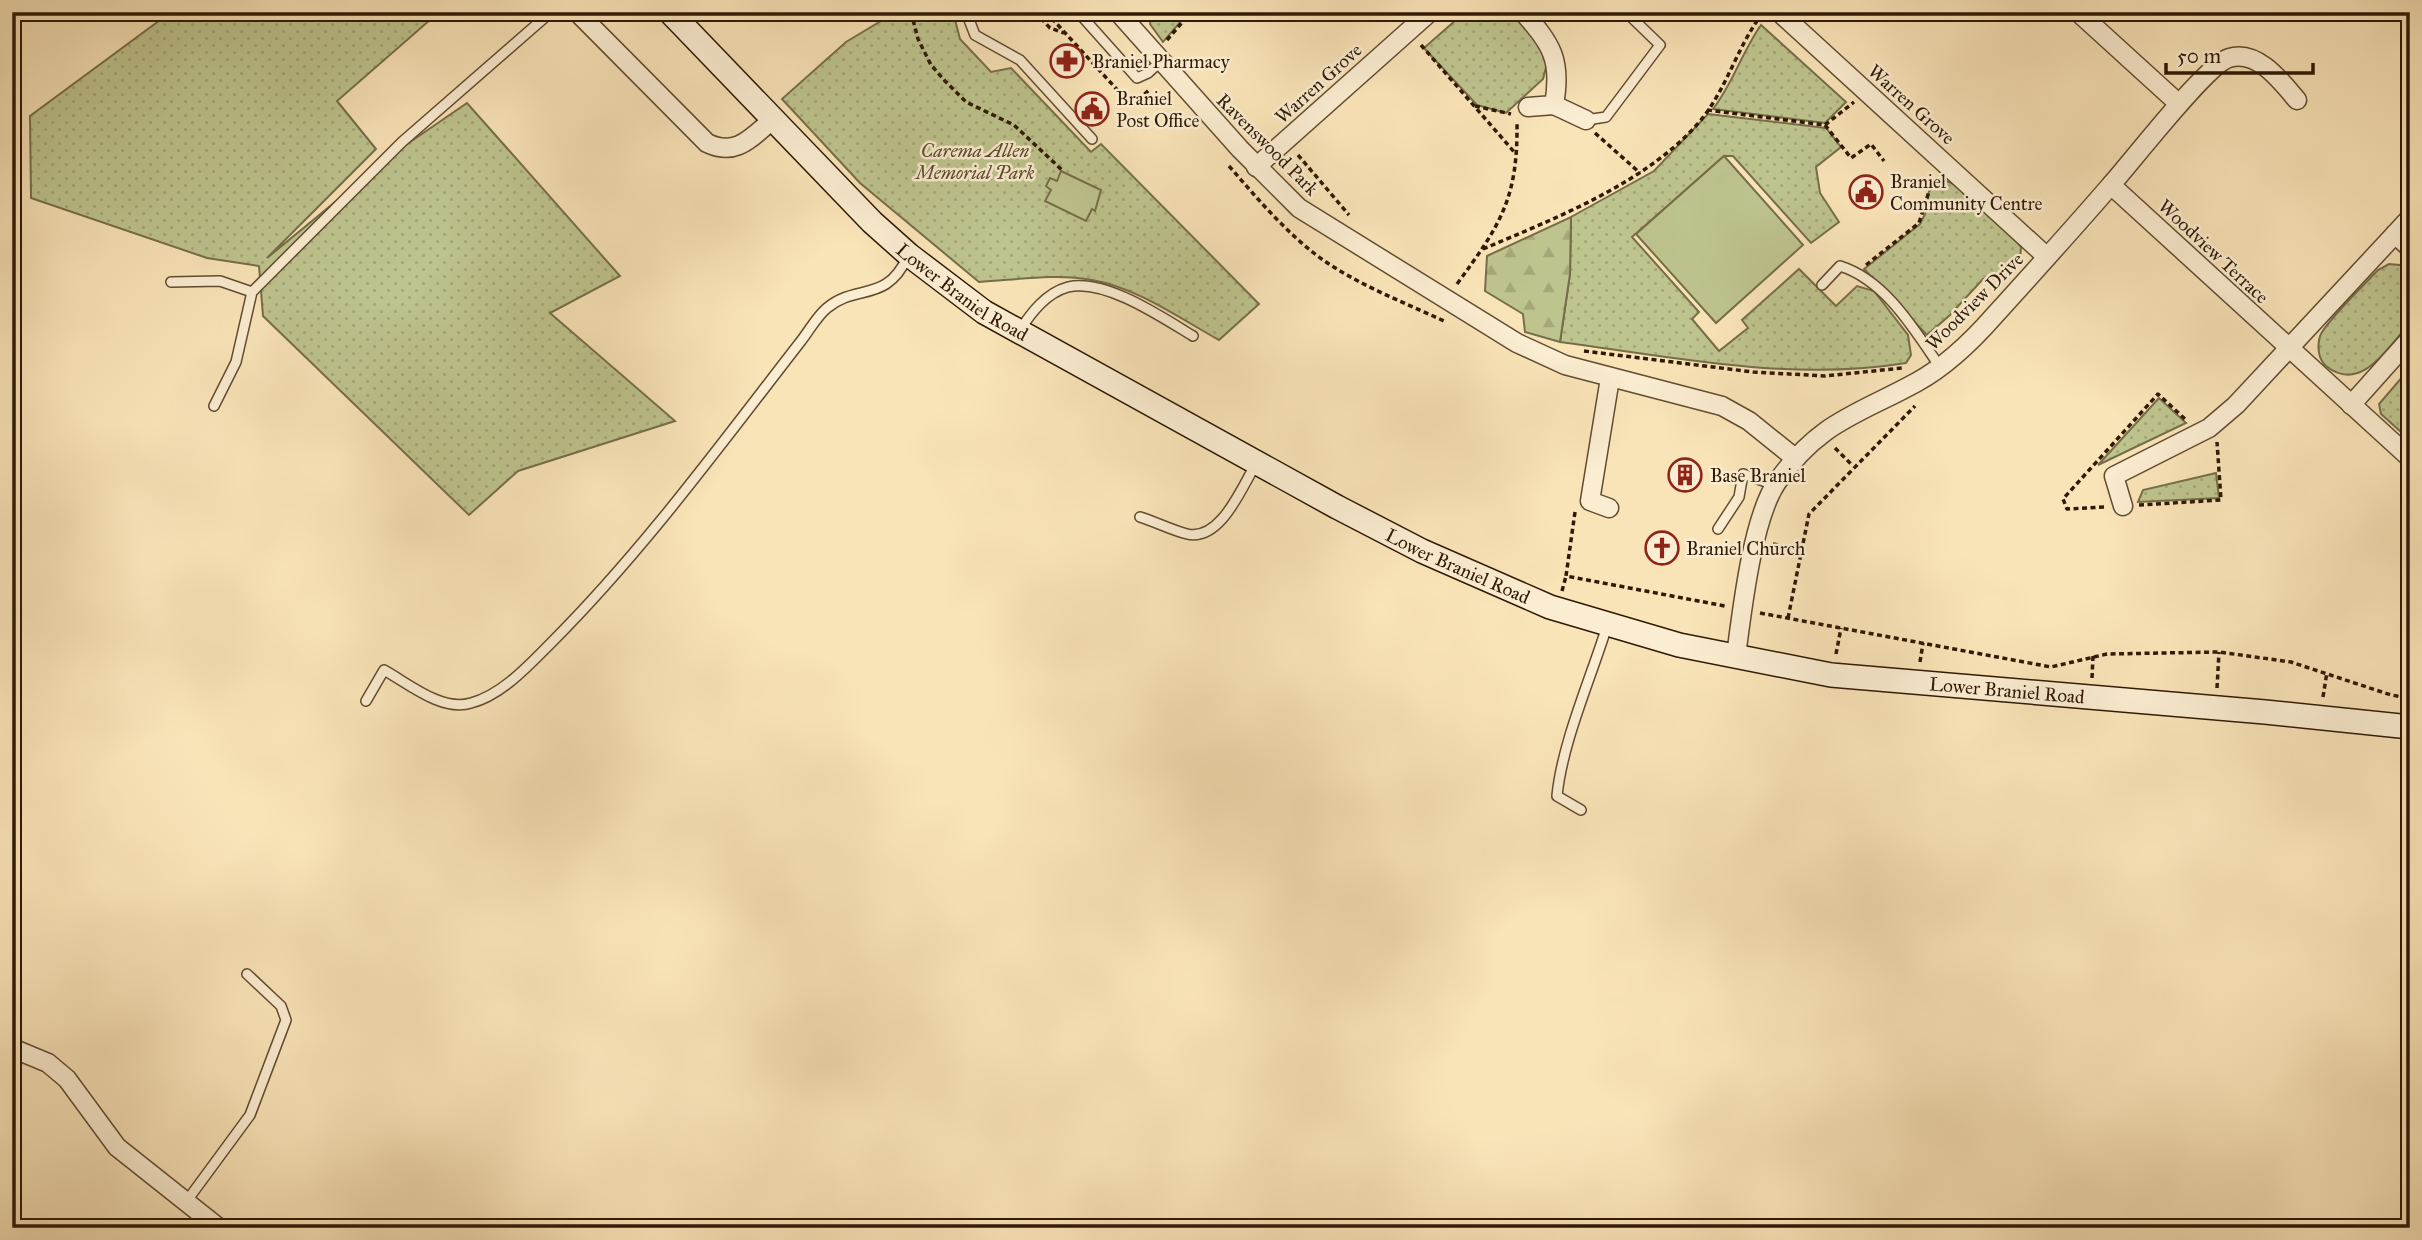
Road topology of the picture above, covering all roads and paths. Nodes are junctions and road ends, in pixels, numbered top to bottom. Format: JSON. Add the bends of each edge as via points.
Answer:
{"nodes":[{"id":1,"x":551,"y":12,"type":"edge"},
{"id":2,"x":670,"y":12,"type":"edge"},
{"id":3,"x":911,"y":12,"type":"edge"},
{"id":4,"x":966,"y":12,"type":"edge"},
{"id":5,"x":1035,"y":12,"type":"edge"},
{"id":6,"x":1046,"y":12,"type":"edge"},
{"id":7,"x":1078,"y":12,"type":"edge"},
{"id":8,"x":1191,"y":12,"type":"edge"},
{"id":9,"x":1430,"y":12,"type":"edge"},
{"id":10,"x":1523,"y":12,"type":"edge"},
{"id":11,"x":1763,"y":12,"type":"edge"},
{"id":12,"x":1779,"y":12,"type":"edge"},
{"id":13,"x":2078,"y":12,"type":"edge"},
{"id":14,"x":1627,"y":13,"type":"edge"},
{"id":15,"x":580,"y":15,"type":"dead end"},
{"id":16,"x":1126,"y":15,"type":"edge"},
{"id":17,"x":1408,"y":31,"type":"junction"},
{"id":18,"x":1064,"y":33,"type":"junction"},
{"id":19,"x":1158,"y":58,"type":"junction"},
{"id":20,"x":1155,"y":83,"type":"dead end"},
{"id":21,"x":1865,"y":90,"type":"junction"},
{"id":22,"x":2297,"y":100,"type":"dead end"},
{"id":23,"x":2179,"y":104,"type":"junction"},
{"id":24,"x":1554,"y":105,"type":"junction"},
{"id":25,"x":1475,"y":106,"type":"junction"},
{"id":26,"x":1707,"y":110,"type":"junction"},
{"id":27,"x":1522,"y":112,"type":"junction"},
{"id":28,"x":772,"y":120,"type":"junction"},
{"id":29,"x":1586,"y":120,"type":"junction"},
{"id":30,"x":1825,"y":125,"type":"junction"},
{"id":31,"x":1092,"y":139,"type":"dead end"},
{"id":32,"x":1285,"y":140,"type":"junction"},
{"id":33,"x":1516,"y":154,"type":"junction"},
{"id":34,"x":1884,"y":161,"type":"dead end"},
{"id":35,"x":1256,"y":167,"type":"junction"},
{"id":36,"x":1063,"y":172,"type":"dead end"},
{"id":37,"x":1640,"y":173,"type":"junction"},
{"id":38,"x":1932,"y":182,"type":"dead end"},
{"id":39,"x":2111,"y":185,"type":"junction"},
{"id":40,"x":2410,"y":218,"type":"edge"},
{"id":41,"x":2395,"y":234,"type":"junction"},
{"id":42,"x":1317,"y":238,"type":"dead end"},
{"id":43,"x":1351,"y":241,"type":"junction"},
{"id":44,"x":2410,"y":248,"type":"edge"},
{"id":45,"x":1310,"y":249,"type":"dead end"},
{"id":46,"x":1483,"y":249,"type":"junction"},
{"id":47,"x":909,"y":255,"type":"junction"},
{"id":48,"x":2047,"y":257,"type":"junction"},
{"id":49,"x":1858,"y":272,"type":"junction"},
{"id":50,"x":171,"y":282,"type":"dead end"},
{"id":51,"x":1822,"y":285,"type":"dead end"},
{"id":52,"x":252,"y":292,"type":"junction"},
{"id":53,"x":1446,"y":300,"type":"junction"},
{"id":54,"x":1019,"y":332,"type":"junction"},
{"id":55,"x":1193,"y":336,"type":"dead end"},
{"id":56,"x":2410,"y":339,"type":"edge"},
{"id":57,"x":2289,"y":349,"type":"junction"},
{"id":58,"x":1565,"y":365,"type":"junction"},
{"id":59,"x":1940,"y":367,"type":"junction"},
{"id":60,"x":1610,"y":378,"type":"junction"},
{"id":61,"x":1917,"y":382,"type":"junction"},
{"id":62,"x":2351,"y":405,"type":"junction"},
{"id":63,"x":214,"y":406,"type":"dead end"},
{"id":64,"x":1820,"y":433,"type":"junction"},
{"id":65,"x":1795,"y":458,"type":"junction"},
{"id":66,"x":2410,"y":458,"type":"edge"},
{"id":67,"x":1257,"y":462,"type":"junction"},
{"id":68,"x":1853,"y":466,"type":"junction"},
{"id":69,"x":1775,"y":485,"type":"junction"},
{"id":70,"x":1590,"y":501,"type":"junction"},
{"id":71,"x":2123,"y":506,"type":"dead end"},
{"id":72,"x":1609,"y":508,"type":"dead end"},
{"id":73,"x":1140,"y":517,"type":"dead end"},
{"id":74,"x":1718,"y":529,"type":"dead end"},
{"id":75,"x":1756,"y":541,"type":"junction"},
{"id":76,"x":1801,"y":550,"type":"junction"},
{"id":77,"x":1744,"y":610,"type":"junction"},
{"id":78,"x":1788,"y":619,"type":"junction"},
{"id":79,"x":1607,"y":626,"type":"junction"},
{"id":80,"x":1841,"y":628,"type":"junction"},
{"id":81,"x":2219,"y":652,"type":"junction"},
{"id":82,"x":1736,"y":656,"type":"junction"},
{"id":83,"x":2327,"y":672,"type":"junction"},
{"id":84,"x":1831,"y":675,"type":"junction"},
{"id":85,"x":2410,"y":698,"type":"edge"},
{"id":86,"x":366,"y":701,"type":"dead end"},
{"id":87,"x":2215,"y":708,"type":"junction"},
{"id":88,"x":2319,"y":717,"type":"junction"},
{"id":89,"x":2410,"y":727,"type":"edge"},
{"id":90,"x":1581,"y":810,"type":"dead end"},
{"id":91,"x":247,"y":974,"type":"dead end"},
{"id":92,"x":12,"y":1048,"type":"edge"},
{"id":93,"x":186,"y":1202,"type":"junction"},
{"id":94,"x":219,"y":1228,"type":"edge"}],
"edges":[{"from":1,"to":52,"type":"lane","via":[[402,142]]},
{"from":2,"to":28,"type":"street","name":"Lower Braniel Road"},
{"from":3,"to":36,"type":"path","via":[[918,39],[945,81],[966,102],[1014,125]]},
{"from":4,"to":31,"type":"lane","via":[[975,35],[1020,60]]},
{"from":5,"to":18,"type":"path","via":[[1050,28]]},
{"from":6,"to":18,"type":"path"},
{"from":7,"to":19,"type":"lane","via":[[1137,78],[1149,73]]},
{"from":8,"to":19,"type":"path"},
{"from":9,"to":17,"type":"street","name":"Warren Grove"},
{"from":10,"to":24,"type":"street","via":[[1549,41],[1554,54]]},
{"from":11,"to":26,"type":"path"},
{"from":12,"to":21,"type":"street","name":"Warren Grove"},
{"from":13,"to":23,"type":"street"},
{"from":14,"to":29,"type":"lane","via":[[1660,45],[1606,117]]},
{"from":15,"to":28,"type":"street","via":[[707,143],[727,150],[736,148]]},
{"from":16,"to":19,"type":"street","name":"Ravenswood Park"},
{"from":17,"to":25,"type":"path"},
{"from":17,"to":32,"type":"street","name":"Warren Grove"},
{"from":18,"to":20,"type":"path","via":[[1132,106]]},
{"from":19,"to":35,"type":"street","name":"Ravenswood Park"},
{"from":21,"to":30,"type":"path"},
{"from":21,"to":48,"type":"street","name":"Warren Grove"},
{"from":22,"to":23,"type":"street","name":"Woodview Drive","via":[[2264,66],[2240,56],[2226,58]]},
{"from":23,"to":39,"type":"street","name":"Woodview Drive"},
{"from":24,"to":27,"type":"street"},
{"from":24,"to":29,"type":"street"},
{"from":25,"to":27,"type":"path"},
{"from":25,"to":33,"type":"path"},
{"from":26,"to":30,"type":"path"},
{"from":26,"to":37,"type":"path","via":[[1679,142]]},
{"from":27,"to":33,"type":"path"},
{"from":28,"to":47,"type":"street","name":"Lower Braniel Road"},
{"from":29,"to":37,"type":"path","via":[[1597,136]]},
{"from":30,"to":34,"type":"path","via":[[1851,158],[1871,144]]},
{"from":32,"to":35,"type":"street","name":"Warren Grove"},
{"from":32,"to":43,"type":"path","via":[[1351,218]]},
{"from":33,"to":46,"type":"path","via":[[1507,207]]},
{"from":35,"to":43,"type":"street","name":"Ravenswood Park","via":[[1300,208]]},
{"from":37,"to":46,"type":"path"},
{"from":38,"to":49,"type":"path","via":[[1919,223]]},
{"from":39,"to":48,"type":"street","name":"Woodview Drive"},
{"from":39,"to":57,"type":"street","name":"Woodview Terrace"},
{"from":40,"to":41,"type":"street"},
{"from":41,"to":44,"type":"street"},
{"from":41,"to":57,"type":"street"},
{"from":42,"to":45,"type":"path"},
{"from":43,"to":53,"type":"street","name":"Ravenswood Park"},
{"from":46,"to":53,"type":"path"},
{"from":47,"to":54,"type":"street","name":"Lower Braniel Road","via":[[984,312]]},
{"from":47,"to":86,"type":"lane","via":[[885,287],[827,307],[599,593],[527,666],[494,692],[454,706],[384,670]]},
{"from":48,"to":59,"type":"street","name":"Woodview Drive","via":[[1991,320]]},
{"from":49,"to":51,"type":"lane","via":[[1840,266]]},
{"from":49,"to":59,"type":"lane","via":[[1882,292]]},
{"from":50,"to":52,"type":"lane","via":[[220,281]]},
{"from":52,"to":63,"type":"lane","via":[[236,362]]},
{"from":53,"to":58,"type":"street","name":"Ravenswood Park","via":[[1517,343]]},
{"from":54,"to":55,"type":"lane","via":[[1039,304],[1068,287],[1113,294]]},
{"from":54,"to":67,"type":"street","name":"Lower Braniel Road"},
{"from":56,"to":62,"type":"street"},
{"from":57,"to":62,"type":"street","name":"Woodview Terrace"},
{"from":57,"to":71,"type":"street","via":[[2209,428],[2114,476]]},
{"from":58,"to":60,"type":"street","name":"Ravenswood Park"},
{"from":58,"to":61,"type":"path","via":[[1586,349],[1753,372],[1825,376],[1903,368]]},
{"from":59,"to":61,"type":"street","name":"Woodview Drive"},
{"from":60,"to":65,"type":"street","name":"Ravenswood Park","via":[[1722,406]]},
{"from":60,"to":70,"type":"street"},
{"from":61,"to":64,"type":"street","name":"Woodview Drive"},
{"from":61,"to":68,"type":"path","via":[[1918,402]]},
{"from":62,"to":66,"type":"street","name":"Woodview Terrace"},
{"from":64,"to":65,"type":"street","name":"Woodview Drive"},
{"from":64,"to":68,"type":"path"},
{"from":65,"to":69,"type":"street","name":"Woodview Drive"},
{"from":67,"to":73,"type":"lane","via":[[1221,521],[1205,534],[1190,535]]},
{"from":67,"to":79,"type":"street","name":"Lower Braniel Road","via":[[1422,551],[1550,607]]},
{"from":68,"to":76,"type":"path","via":[[1809,514]]},
{"from":69,"to":74,"type":"lane","via":[[1744,474],[1739,497]]},
{"from":69,"to":75,"type":"street","name":"Woodview Drive"},
{"from":70,"to":72,"type":"street"},
{"from":70,"to":77,"type":"path","via":[[1575,512],[1566,576]]},
{"from":75,"to":76,"type":"path"},
{"from":75,"to":77,"type":"street","name":"Woodview Drive"},
{"from":76,"to":78,"type":"path"},
{"from":77,"to":78,"type":"path"},
{"from":77,"to":82,"type":"street","name":"Woodview Drive"},
{"from":78,"to":80,"type":"path"},
{"from":79,"to":82,"type":"street","name":"Lower Braniel Road"},
{"from":79,"to":90,"type":"lane","via":[[1558,788],[1557,796]]},
{"from":80,"to":81,"type":"path","via":[[2051,667],[2107,654]]},
{"from":80,"to":84,"type":"path"},
{"from":81,"to":83,"type":"path"},
{"from":81,"to":87,"type":"path"},
{"from":82,"to":84,"type":"street","name":"Lower Braniel Road"},
{"from":83,"to":85,"type":"path"},
{"from":83,"to":88,"type":"path"},
{"from":84,"to":87,"type":"street","name":"Lower Braniel Road"},
{"from":87,"to":88,"type":"street","name":"Lower Braniel Road"},
{"from":88,"to":89,"type":"street","name":"Lower Braniel Road"},
{"from":91,"to":93,"type":"lane","via":[[281,1006],[286,1020],[250,1115]]},
{"from":92,"to":93,"type":"street","via":[[48,1063],[67,1079],[117,1147]]},
{"from":93,"to":94,"type":"street"}]}
